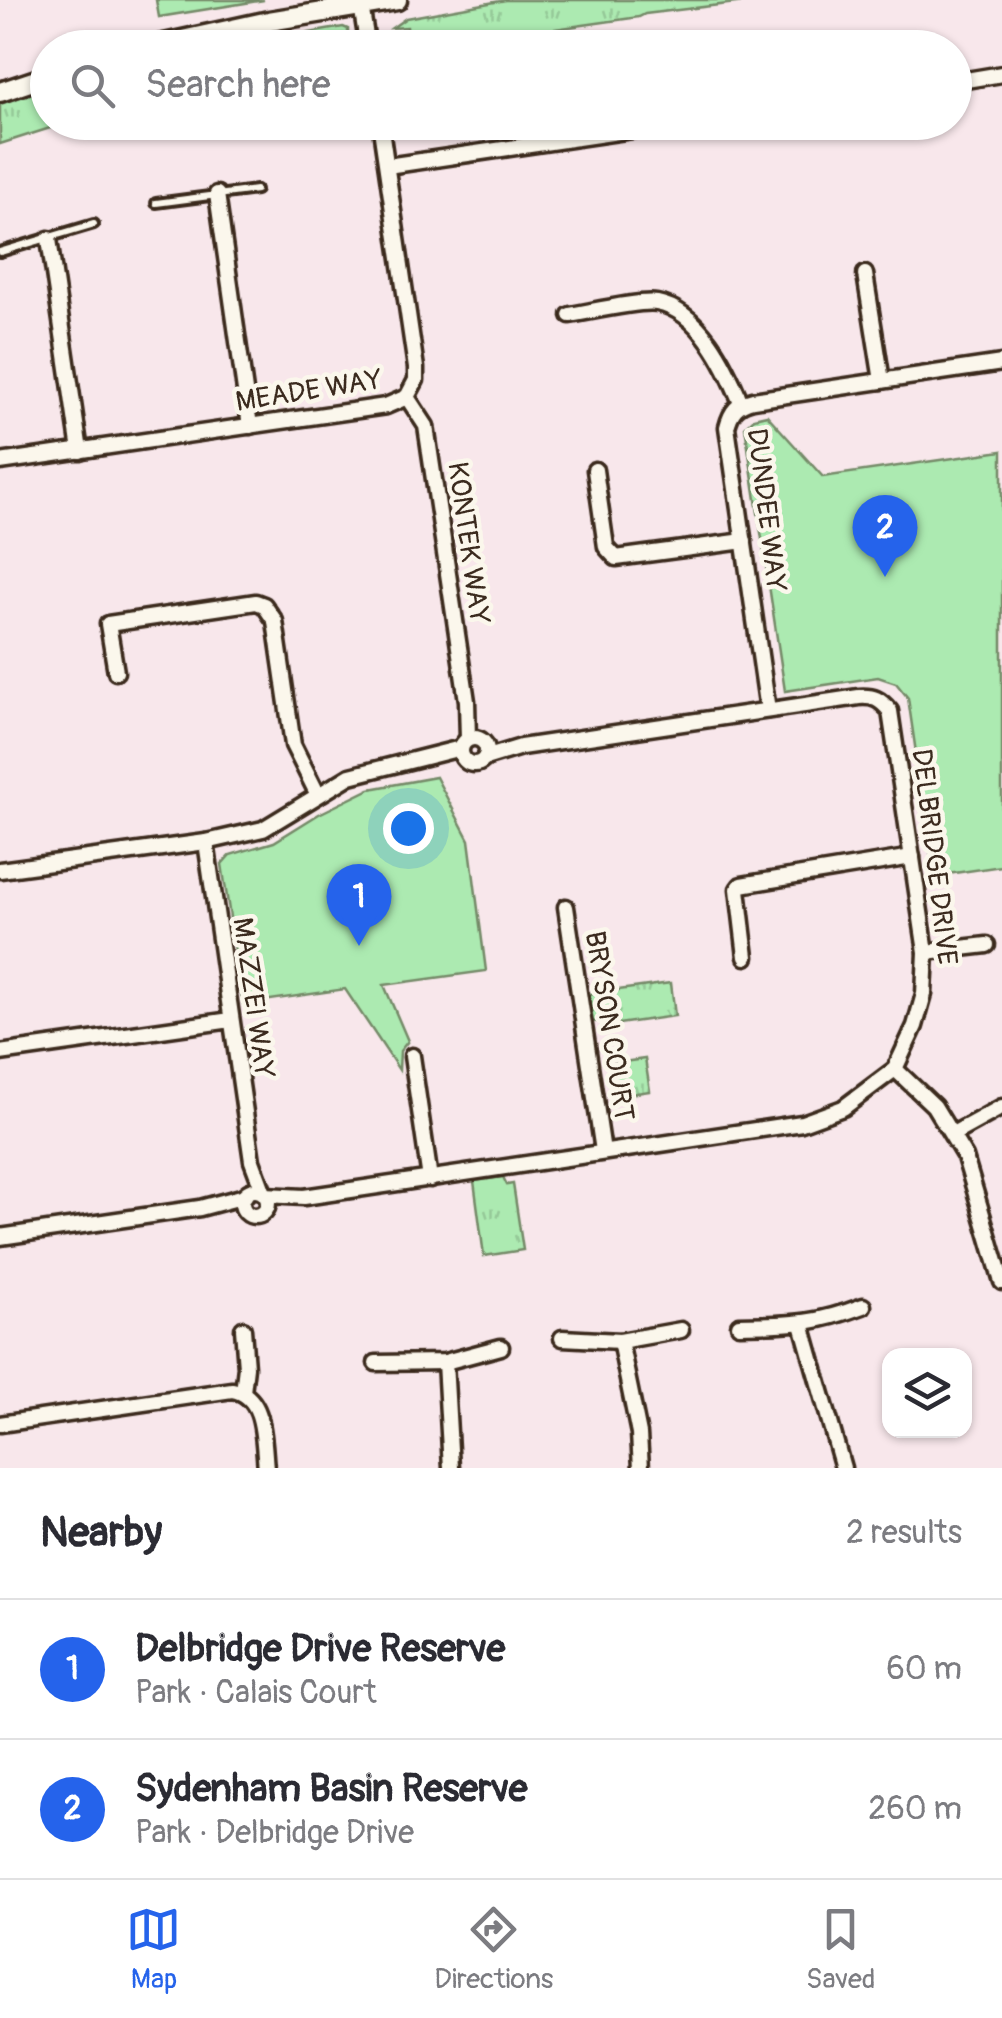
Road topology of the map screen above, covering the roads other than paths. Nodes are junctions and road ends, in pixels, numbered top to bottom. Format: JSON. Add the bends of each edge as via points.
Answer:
{"nodes":[{"id":1,"x":397,"y":0,"type":"edge"},
{"id":2,"x":361,"y":5,"type":"junction"},
{"id":3,"x":222,"y":30,"type":"edge"},
{"id":4,"x":365,"y":30,"type":"edge"},
{"id":5,"x":1002,"y":74,"type":"edge"},
{"id":6,"x":972,"y":79,"type":"edge"},
{"id":7,"x":30,"y":82,"type":"edge"},
{"id":8,"x":0,"y":92,"type":"edge"},
{"id":9,"x":383,"y":140,"type":"edge"},
{"id":10,"x":564,"y":140,"type":"edge"},
{"id":11,"x":387,"y":166,"type":"junction"},
{"id":12,"x":256,"y":190,"type":"dead end"},
{"id":13,"x":217,"y":194,"type":"junction"},
{"id":14,"x":156,"y":203,"type":"dead end"},
{"id":15,"x":94,"y":224,"type":"dead end"},
{"id":16,"x":48,"y":238,"type":"junction"},
{"id":17,"x":0,"y":252,"type":"edge"},
{"id":18,"x":865,"y":274,"type":"dead end"},
{"id":19,"x":570,"y":315,"type":"dead end"},
{"id":20,"x":1002,"y":363,"type":"edge"},
{"id":21,"x":882,"y":381,"type":"junction"},
{"id":22,"x":407,"y":397,"type":"junction"},
{"id":23,"x":741,"y":403,"type":"junction"},
{"id":24,"x":250,"y":426,"type":"junction"},
{"id":25,"x":80,"y":451,"type":"junction"},
{"id":26,"x":0,"y":462,"type":"edge"},
{"id":27,"x":594,"y":470,"type":"dead end"},
{"id":28,"x":744,"y":541,"type":"junction"},
{"id":29,"x":116,"y":672,"type":"dead end"},
{"id":30,"x":768,"y":710,"type":"junction"},
{"id":31,"x":476,"y":746,"type":"junction"},
{"id":32,"x":423,"y":760,"type":"junction"},
{"id":33,"x":317,"y":794,"type":"junction"},
{"id":34,"x":206,"y":842,"type":"junction"},
{"id":35,"x":912,"y":857,"type":"junction"},
{"id":36,"x":0,"y":870,"type":"edge"},
{"id":37,"x":566,"y":908,"type":"dead end"},
{"id":38,"x":987,"y":945,"type":"dead end"},
{"id":39,"x":926,"y":952,"type":"junction"},
{"id":40,"x":746,"y":957,"type":"dead end"},
{"id":41,"x":231,"y":1020,"type":"junction"},
{"id":42,"x":0,"y":1053,"type":"edge"},
{"id":43,"x":412,"y":1056,"type":"dead end"},
{"id":44,"x":894,"y":1068,"type":"junction"},
{"id":45,"x":1002,"y":1107,"type":"edge"},
{"id":46,"x":953,"y":1134,"type":"junction"},
{"id":47,"x":603,"y":1152,"type":"junction"},
{"id":48,"x":430,"y":1179,"type":"junction"},
{"id":49,"x":255,"y":1194,"type":"junction"},
{"id":50,"x":304,"y":1197,"type":"junction"},
{"id":51,"x":200,"y":1208,"type":"junction"},
{"id":52,"x":246,"y":1212,"type":"junction"},
{"id":53,"x":264,"y":1213,"type":"junction"},
{"id":54,"x":0,"y":1237,"type":"edge"},
{"id":55,"x":998,"y":1252,"type":"edge"},
{"id":56,"x":1002,"y":1282,"type":"edge"},
{"id":57,"x":863,"y":1306,"type":"dead end"},
{"id":58,"x":802,"y":1324,"type":"junction"},
{"id":59,"x":739,"y":1325,"type":"dead end"},
{"id":60,"x":243,"y":1329,"type":"dead end"},
{"id":61,"x":681,"y":1330,"type":"dead end"},
{"id":62,"x":562,"y":1338,"type":"dead end"},
{"id":63,"x":620,"y":1341,"type":"junction"},
{"id":64,"x":501,"y":1347,"type":"dead end"},
{"id":65,"x":445,"y":1362,"type":"junction"},
{"id":66,"x":376,"y":1363,"type":"dead end"},
{"id":67,"x":243,"y":1392,"type":"junction"},
{"id":68,"x":0,"y":1424,"type":"edge"},
{"id":69,"x":266,"y":1468,"type":"edge"},
{"id":70,"x":452,"y":1468,"type":"edge"},
{"id":71,"x":642,"y":1468,"type":"edge"},
{"id":72,"x":843,"y":1468,"type":"edge"}],
"edges":[{"from":1,"to":2,"type":"street"},
{"from":2,"to":3,"type":"street"},
{"from":2,"to":4,"type":"street"},
{"from":5,"to":6,"type":"street"},
{"from":7,"to":8,"type":"street"},
{"from":9,"to":11,"type":"street","name":"MEADE WAY"},
{"from":10,"to":11,"type":"street"},
{"from":11,"to":22,"type":"street","name":"MEADE WAY","via":[[416,368]]},
{"from":12,"to":13,"type":"lane"},
{"from":13,"to":14,"type":"lane"},
{"from":13,"to":24,"type":"street"},
{"from":15,"to":16,"type":"lane"},
{"from":16,"to":17,"type":"lane"},
{"from":16,"to":25,"type":"street"},
{"from":18,"to":21,"type":"street"},
{"from":19,"to":23,"type":"street","via":[[655,302],[683,315],[701,330]]},
{"from":20,"to":21,"type":"street","name":"DUNDEE WAY"},
{"from":21,"to":23,"type":"street","name":"DUNDEE WAY"},
{"from":22,"to":24,"type":"street","name":"MEADE WAY","via":[[386,406]]},
{"from":22,"to":31,"type":"street","name":"KONTEK WAY","via":[[426,426]]},
{"from":23,"to":28,"type":"street","name":"DUNDEE WAY","via":[[727,427]]},
{"from":24,"to":25,"type":"street","name":"MEADE WAY"},
{"from":25,"to":26,"type":"street","name":"MEADE WAY"},
{"from":27,"to":28,"type":"street","via":[[606,546],[616,558]]},
{"from":28,"to":30,"type":"street","name":"DUNDEE WAY"},
{"from":29,"to":33,"type":"street","via":[[108,624],[264,604],[275,621],[292,746]]},
{"from":30,"to":31,"type":"street","name":"DELBRIDGE DRIVE","via":[[521,747]]},
{"from":30,"to":35,"type":"street","name":"DELBRIDGE DRIVE","via":[[869,696],[884,702]]},
{"from":31,"to":32,"type":"street","name":"DELBRIDGE DRIVE"},
{"from":31,"to":32,"type":"street","name":"DELBRIDGE DRIVE","via":[[480,763]]},
{"from":32,"to":33,"type":"street","name":"DELBRIDGE DRIVE","via":[[350,776]]},
{"from":33,"to":34,"type":"street","name":"DELBRIDGE DRIVE","via":[[263,829]]},
{"from":34,"to":36,"type":"street","name":"DELBRIDGE DRIVE"},
{"from":34,"to":41,"type":"street","name":"MAZZEI WAY"},
{"from":35,"to":39,"type":"street","name":"DELBRIDGE DRIVE"},
{"from":35,"to":40,"type":"street","via":[[741,886]]},
{"from":37,"to":47,"type":"street","name":"BRYSON COURT"},
{"from":38,"to":39,"type":"street"},
{"from":39,"to":44,"type":"street","name":"DELBRIDGE DRIVE","via":[[924,994]]},
{"from":41,"to":42,"type":"street"},
{"from":41,"to":49,"type":"street","name":"MAZZEI WAY"},
{"from":43,"to":48,"type":"street"},
{"from":44,"to":46,"type":"street"},
{"from":44,"to":47,"type":"street","name":"DELBRIDGE DRIVE","via":[[843,1108],[802,1123]]},
{"from":45,"to":46,"type":"street"},
{"from":46,"to":55,"type":"street"},
{"from":47,"to":48,"type":"street","name":"DELBRIDGE DRIVE"},
{"from":48,"to":50,"type":"street","name":"DELBRIDGE DRIVE"},
{"from":49,"to":50,"type":"street","name":"DELBRIDGE DRIVE"},
{"from":49,"to":51,"type":"street","name":"DELBRIDGE DRIVE"},
{"from":49,"to":52,"type":"street","via":[[243,1206]]},
{"from":49,"to":53,"type":"street","via":[[268,1202]]},
{"from":50,"to":53,"type":"street","name":"DELBRIDGE DRIVE"},
{"from":51,"to":52,"type":"street","name":"DELBRIDGE DRIVE"},
{"from":51,"to":54,"type":"street","name":"DELBRIDGE DRIVE"},
{"from":52,"to":53,"type":"street"},
{"from":55,"to":56,"type":"street"},
{"from":57,"to":58,"type":"street"},
{"from":58,"to":59,"type":"street"},
{"from":58,"to":72,"type":"street"},
{"from":60,"to":67,"type":"street"},
{"from":61,"to":63,"type":"street"},
{"from":62,"to":63,"type":"street"},
{"from":63,"to":71,"type":"street"},
{"from":64,"to":65,"type":"street"},
{"from":65,"to":66,"type":"street"},
{"from":65,"to":70,"type":"street"},
{"from":67,"to":68,"type":"street"},
{"from":67,"to":69,"type":"street","via":[[257,1408]]}]}
